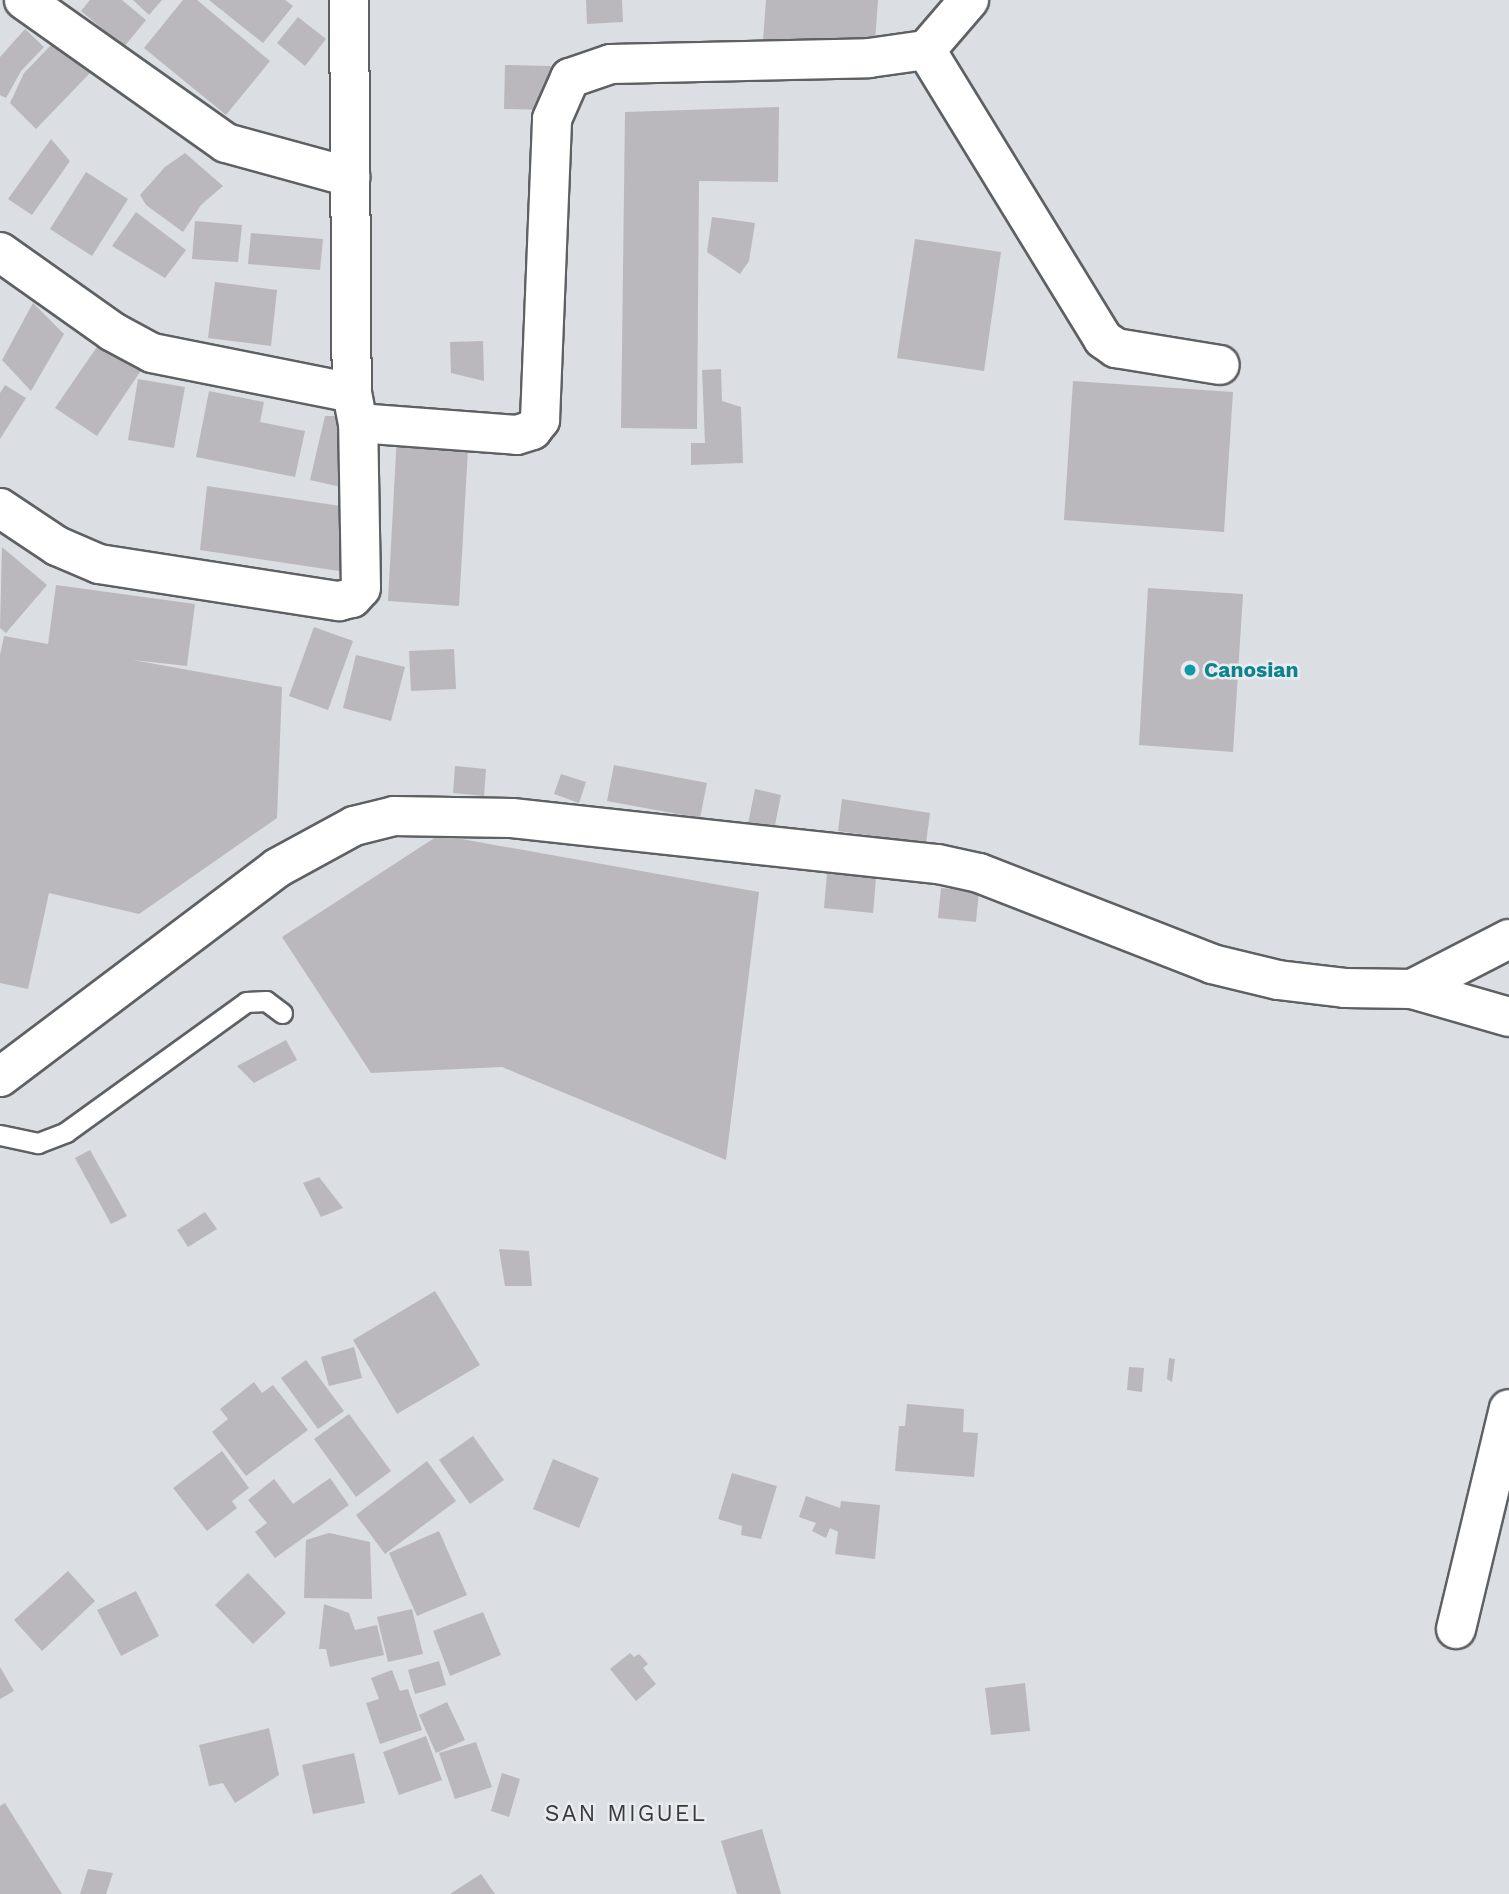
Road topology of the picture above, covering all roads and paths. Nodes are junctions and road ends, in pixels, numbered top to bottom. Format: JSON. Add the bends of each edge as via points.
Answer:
{"nodes":[{"id":1,"x":24,"y":0,"type":"edge"},
{"id":2,"x":349,"y":0,"type":"edge"},
{"id":3,"x":969,"y":0,"type":"edge"},
{"id":4,"x":926,"y":50,"type":"junction"},
{"id":5,"x":350,"y":177,"type":"junction"},
{"id":6,"x":0,"y":251,"type":"edge"},
{"id":7,"x":1220,"y":365,"type":"dead end"},
{"id":8,"x":355,"y":408,"type":"junction"},
{"id":9,"x":0,"y":508,"type":"edge"},
{"id":10,"x":1509,"y":939,"type":"edge"},
{"id":11,"x":1412,"y":989,"type":"junction"},
{"id":12,"x":282,"y":1013,"type":"dead end"},
{"id":13,"x":1509,"y":1017,"type":"edge"},
{"id":14,"x":0,"y":1077,"type":"edge"},
{"id":15,"x":0,"y":1135,"type":"edge"},
{"id":16,"x":1509,"y":1409,"type":"edge"},
{"id":17,"x":1456,"y":1629,"type":"dead end"}],
"edges":[{"from":1,"to":5,"type":"street","via":[[226,143]]},
{"from":2,"to":5,"type":"street"},
{"from":3,"to":4,"type":"street"},
{"from":4,"to":7,"type":"street","via":[[1103,340],[1116,348]]},
{"from":4,"to":8,"type":"street","via":[[869,58],[611,64],[570,78],[552,119],[540,420],[532,430],[517,435]]},
{"from":5,"to":8,"type":"street"},
{"from":6,"to":8,"type":"street","via":[[113,332],[152,353]]},
{"from":8,"to":9,"type":"street","via":[[361,588],[352,598],[339,601],[99,564],[57,546]]},
{"from":10,"to":11,"type":"street"},
{"from":11,"to":13,"type":"street"},
{"from":11,"to":14,"type":"street","via":[[1304,983],[1212,964],[979,873],[938,864],[512,818],[394,816],[354,826],[277,867]]},
{"from":12,"to":15,"type":"lane","via":[[266,1001],[246,1002],[66,1132],[38,1143]]},
{"from":16,"to":17,"type":"street"}]}
